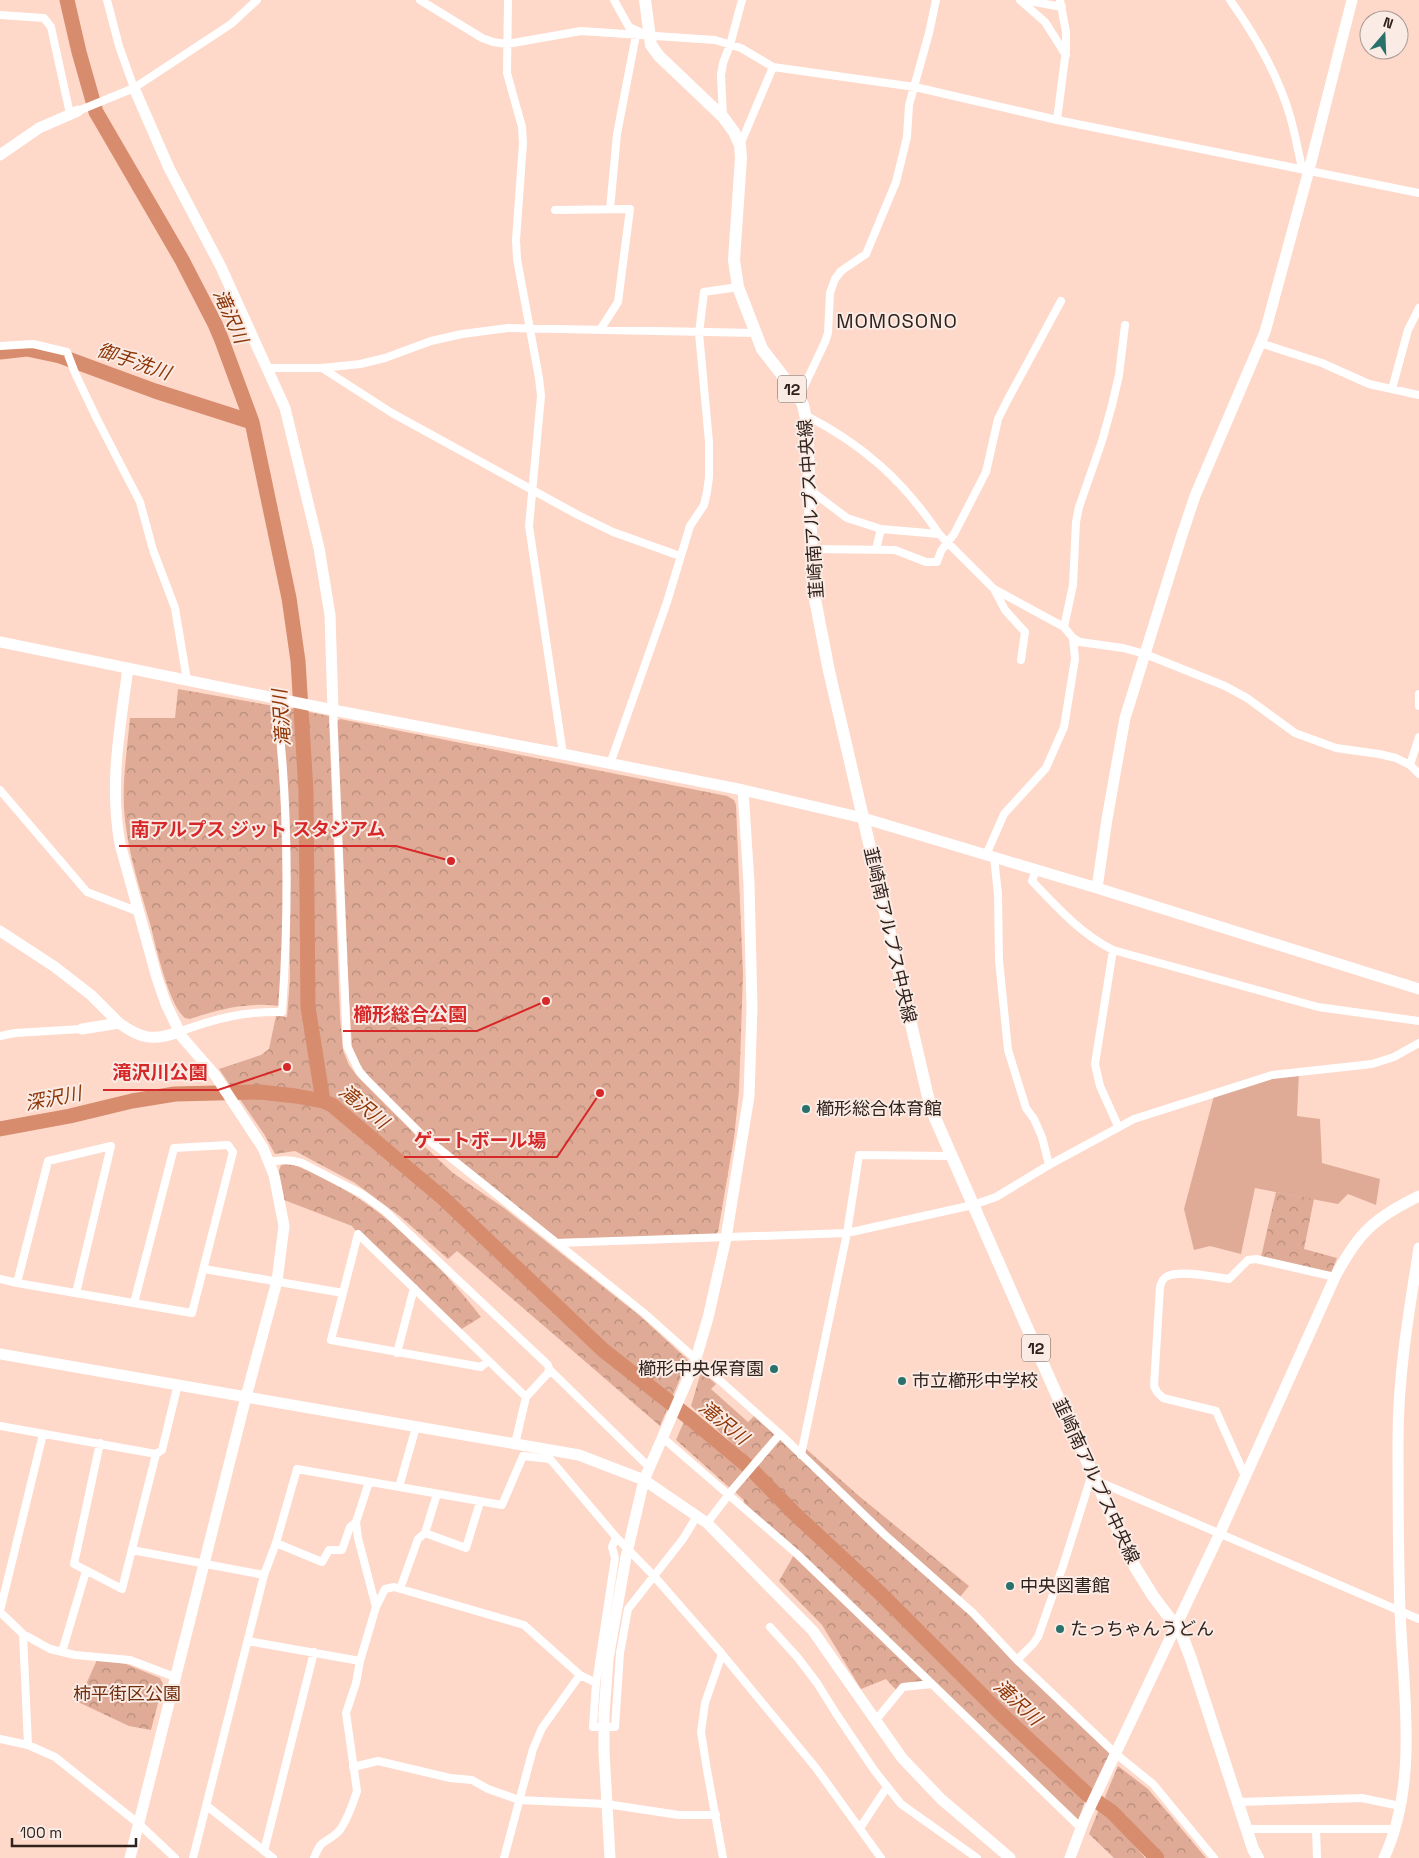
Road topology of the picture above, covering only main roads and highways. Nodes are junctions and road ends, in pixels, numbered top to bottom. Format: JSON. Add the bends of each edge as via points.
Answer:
{"nodes":[{"id":1,"x":645,"y":0,"type":"edge"},
{"id":2,"x":1258,"y":1858,"type":"edge"}],
"edges":[{"from":1,"to":2,"type":"main road","name":"韮崎南アルプス中央線","number":"12","via":[[642,36],[723,117],[740,145],[734,260],[738,287],[768,357],[803,405],[817,606],[862,818],[928,1097],[1135,1567],[1181,1633]]}]}
